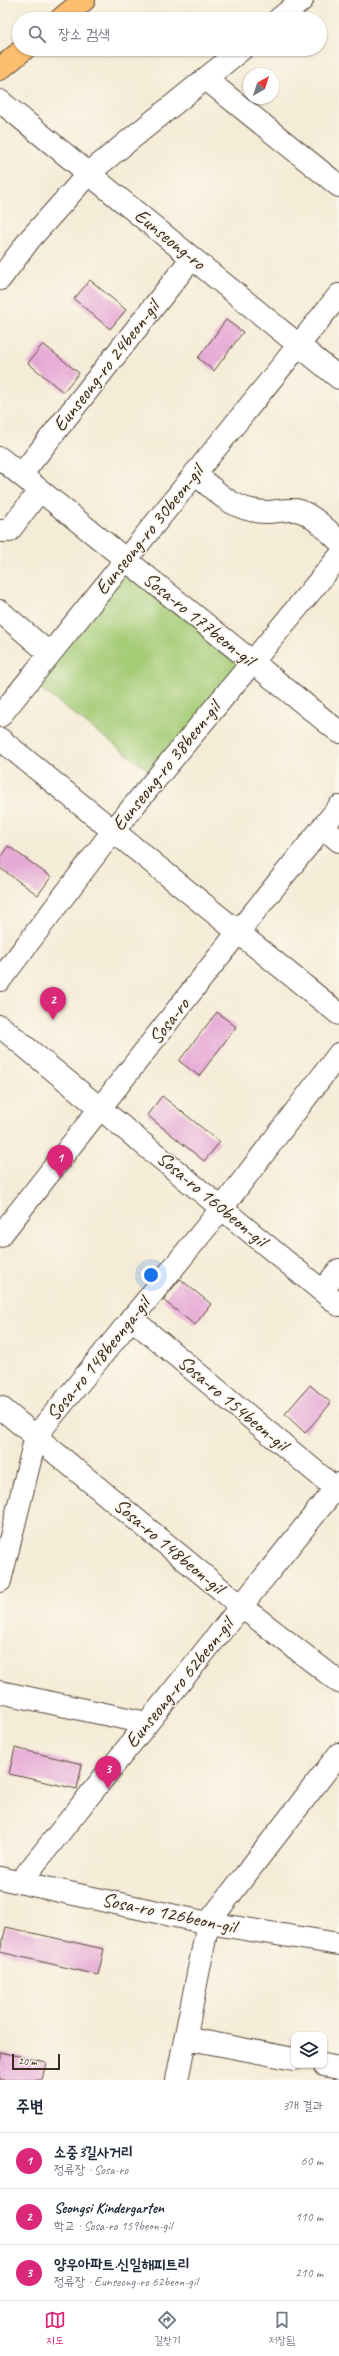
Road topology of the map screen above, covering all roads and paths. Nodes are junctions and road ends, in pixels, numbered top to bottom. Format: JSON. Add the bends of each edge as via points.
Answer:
{"nodes":[{"id":1,"x":84,"y":0,"type":"edge"},
{"id":2,"x":302,"y":0,"type":"edge"},
{"id":3,"x":69,"y":12,"type":"edge"},
{"id":4,"x":287,"y":12,"type":"edge"},
{"id":5,"x":16,"y":56,"type":"edge"},
{"id":6,"x":234,"y":56,"type":"edge"},
{"id":7,"x":0,"y":69,"type":"edge"},
{"id":8,"x":206,"y":79,"type":"junction"},
{"id":9,"x":0,"y":101,"type":"edge"},
{"id":10,"x":89,"y":174,"type":"junction"},
{"id":11,"x":339,"y":186,"type":"edge"},
{"id":12,"x":192,"y":258,"type":"junction"},
{"id":13,"x":0,"y":279,"type":"edge"},
{"id":14,"x":339,"y":295,"type":"edge"},
{"id":15,"x":298,"y":345,"type":"junction"},
{"id":16,"x":339,"y":378,"type":"edge"},
{"id":17,"x":0,"y":458,"type":"edge"},
{"id":18,"x":195,"y":473,"type":"junction"},
{"id":19,"x":21,"y":475,"type":"junction"},
{"id":20,"x":40,"y":490,"type":"junction"},
{"id":21,"x":0,"y":531,"type":"edge"},
{"id":22,"x":339,"y":541,"type":"edge"},
{"id":23,"x":339,"y":557,"type":"edge"},
{"id":24,"x":126,"y":560,"type":"junction"},
{"id":25,"x":0,"y":613,"type":"edge"},
{"id":26,"x":50,"y":654,"type":"junction"},
{"id":27,"x":252,"y":662,"type":"junction"},
{"id":28,"x":0,"y":716,"type":"edge"},
{"id":29,"x":339,"y":732,"type":"edge"},
{"id":30,"x":0,"y":739,"type":"edge"},
{"id":31,"x":339,"y":807,"type":"edge"},
{"id":32,"x":323,"y":827,"type":"junction"},
{"id":33,"x":113,"y":831,"type":"junction"},
{"id":34,"x":339,"y":841,"type":"edge"},
{"id":35,"x":238,"y":932,"type":"junction"},
{"id":36,"x":0,"y":980,"type":"edge"},
{"id":37,"x":339,"y":1014,"type":"edge"},
{"id":38,"x":0,"y":1026,"type":"edge"},
{"id":39,"x":339,"y":1054,"type":"edge"},
{"id":40,"x":102,"y":1108,"type":"junction"},
{"id":41,"x":222,"y":1208,"type":"junction"},
{"id":42,"x":0,"y":1236,"type":"edge"},
{"id":43,"x":339,"y":1270,"type":"edge"},
{"id":44,"x":322,"y":1291,"type":"junction"},
{"id":45,"x":339,"y":1305,"type":"edge"},
{"id":46,"x":131,"y":1318,"type":"junction"},
{"id":47,"x":0,"y":1407,"type":"edge"},
{"id":48,"x":36,"y":1436,"type":"junction"},
{"id":49,"x":337,"y":1486,"type":"edge"},
{"id":50,"x":0,"y":1581,"type":"edge"},
{"id":51,"x":241,"y":1606,"type":"junction"},
{"id":52,"x":339,"y":1682,"type":"edge"},
{"id":53,"x":0,"y":1692,"type":"edge"},
{"id":54,"x":147,"y":1724,"type":"junction"},
{"id":55,"x":339,"y":1754,"type":"edge"},
{"id":56,"x":10,"y":1880,"type":"edge"},
{"id":57,"x":208,"y":1923,"type":"junction"},
{"id":58,"x":339,"y":1944,"type":"edge"},
{"id":59,"x":185,"y":2038,"type":"junction"},
{"id":60,"x":291,"y":2058,"type":"edge"},
{"id":61,"x":327,"y":2066,"type":"edge"},
{"id":62,"x":339,"y":2068,"type":"edge"},
{"id":63,"x":177,"y":2080,"type":"edge"}],
"edges":[{"from":1,"to":3,"type":"main road"},
{"from":2,"to":4,"type":"street"},
{"from":5,"to":7,"type":"main road"},
{"from":6,"to":8,"type":"street"},
{"from":8,"to":10,"type":"street"},
{"from":8,"to":11,"type":"street"},
{"from":9,"to":10,"type":"street","name":"Eunseong-ro"},
{"from":10,"to":12,"type":"street","name":"Eunseong-ro"},
{"from":10,"to":13,"type":"street","via":[[30,239]]},
{"from":12,"to":15,"type":"street","name":"Eunseong-ro"},
{"from":12,"to":19,"type":"street","name":"Eunseong-ro 24beon-gil"},
{"from":14,"to":15,"type":"street","name":"Eunseong-ro 30beon-gil"},
{"from":15,"to":16,"type":"street","name":"Eunseong-ro"},
{"from":15,"to":18,"type":"street","name":"Eunseong-ro 30beon-gil"},
{"from":17,"to":19,"type":"street","name":"Sosa-ro 177beon-gil"},
{"from":18,"to":22,"type":"street","via":[[224,499],[236,506],[265,512],[299,511],[307,514]]},
{"from":18,"to":24,"type":"street","name":"Eunseong-ro 30beon-gil"},
{"from":19,"to":20,"type":"street","name":"Sosa-ro 177beon-gil"},
{"from":20,"to":21,"type":"street","via":[[8,531]]},
{"from":20,"to":24,"type":"street","name":"Sosa-ro 177beon-gil"},
{"from":23,"to":27,"type":"street","name":"Eunseong-ro 38beon-gil"},
{"from":24,"to":26,"type":"street","name":"Eunseong-ro 30beon-gil"},
{"from":24,"to":27,"type":"street","name":"Sosa-ro 177beon-gil"},
{"from":25,"to":26,"type":"street"},
{"from":26,"to":28,"type":"street","name":"Eunseong-ro 30beon-gil"},
{"from":27,"to":29,"type":"street","name":"Sosa-ro 177beon-gil"},
{"from":27,"to":33,"type":"street","name":"Eunseong-ro 38beon-gil"},
{"from":30,"to":33,"type":"street"},
{"from":31,"to":32,"type":"street","name":"Sosa-ro"},
{"from":32,"to":34,"type":"street"},
{"from":32,"to":35,"type":"street","name":"Sosa-ro"},
{"from":33,"to":35,"type":"street"},
{"from":33,"to":36,"type":"street","name":"Eunseong-ro 38beon-gil"},
{"from":35,"to":37,"type":"street"},
{"from":35,"to":40,"type":"street","name":"Sosa-ro"},
{"from":38,"to":40,"type":"street","name":"Sosa-ro 160beon-gil"},
{"from":39,"to":41,"type":"street","name":"Sosa-ro 148beonga-gil"},
{"from":40,"to":41,"type":"street","name":"Sosa-ro 160beon-gil"},
{"from":40,"to":42,"type":"street","name":"Sosa-ro"},
{"from":41,"to":44,"type":"street","name":"Sosa-ro 160beon-gil"},
{"from":41,"to":46,"type":"street","name":"Sosa-ro 148beonga-gil"},
{"from":43,"to":44,"type":"street"},
{"from":44,"to":45,"type":"street","name":"Sosa-ro 160beon-gil"},
{"from":46,"to":48,"type":"street","name":"Sosa-ro 148beonga-gil"},
{"from":46,"to":49,"type":"street","name":"Sosa-ro 154beon-gil"},
{"from":47,"to":48,"type":"street","name":"Sosa-ro 148beon-gil"},
{"from":48,"to":50,"type":"street"},
{"from":48,"to":51,"type":"street","name":"Sosa-ro 148beon-gil"},
{"from":49,"to":51,"type":"street","name":"Eunseong-ro 62beon-gil"},
{"from":51,"to":52,"type":"street","name":"Sosa-ro 148beon-gil"},
{"from":51,"to":54,"type":"street","name":"Eunseong-ro 62beon-gil"},
{"from":53,"to":54,"type":"street"},
{"from":54,"to":56,"type":"street","name":"Eunseong-ro 62beon-gil"},
{"from":55,"to":57,"type":"street"},
{"from":56,"to":57,"type":"street","name":"Sosa-ro 126beon-gil"},
{"from":57,"to":58,"type":"street","name":"Sosa-ro 126beon-gil"},
{"from":57,"to":59,"type":"street"},
{"from":59,"to":60,"type":"street"},
{"from":59,"to":63,"type":"street"},
{"from":61,"to":62,"type":"street"}]}
